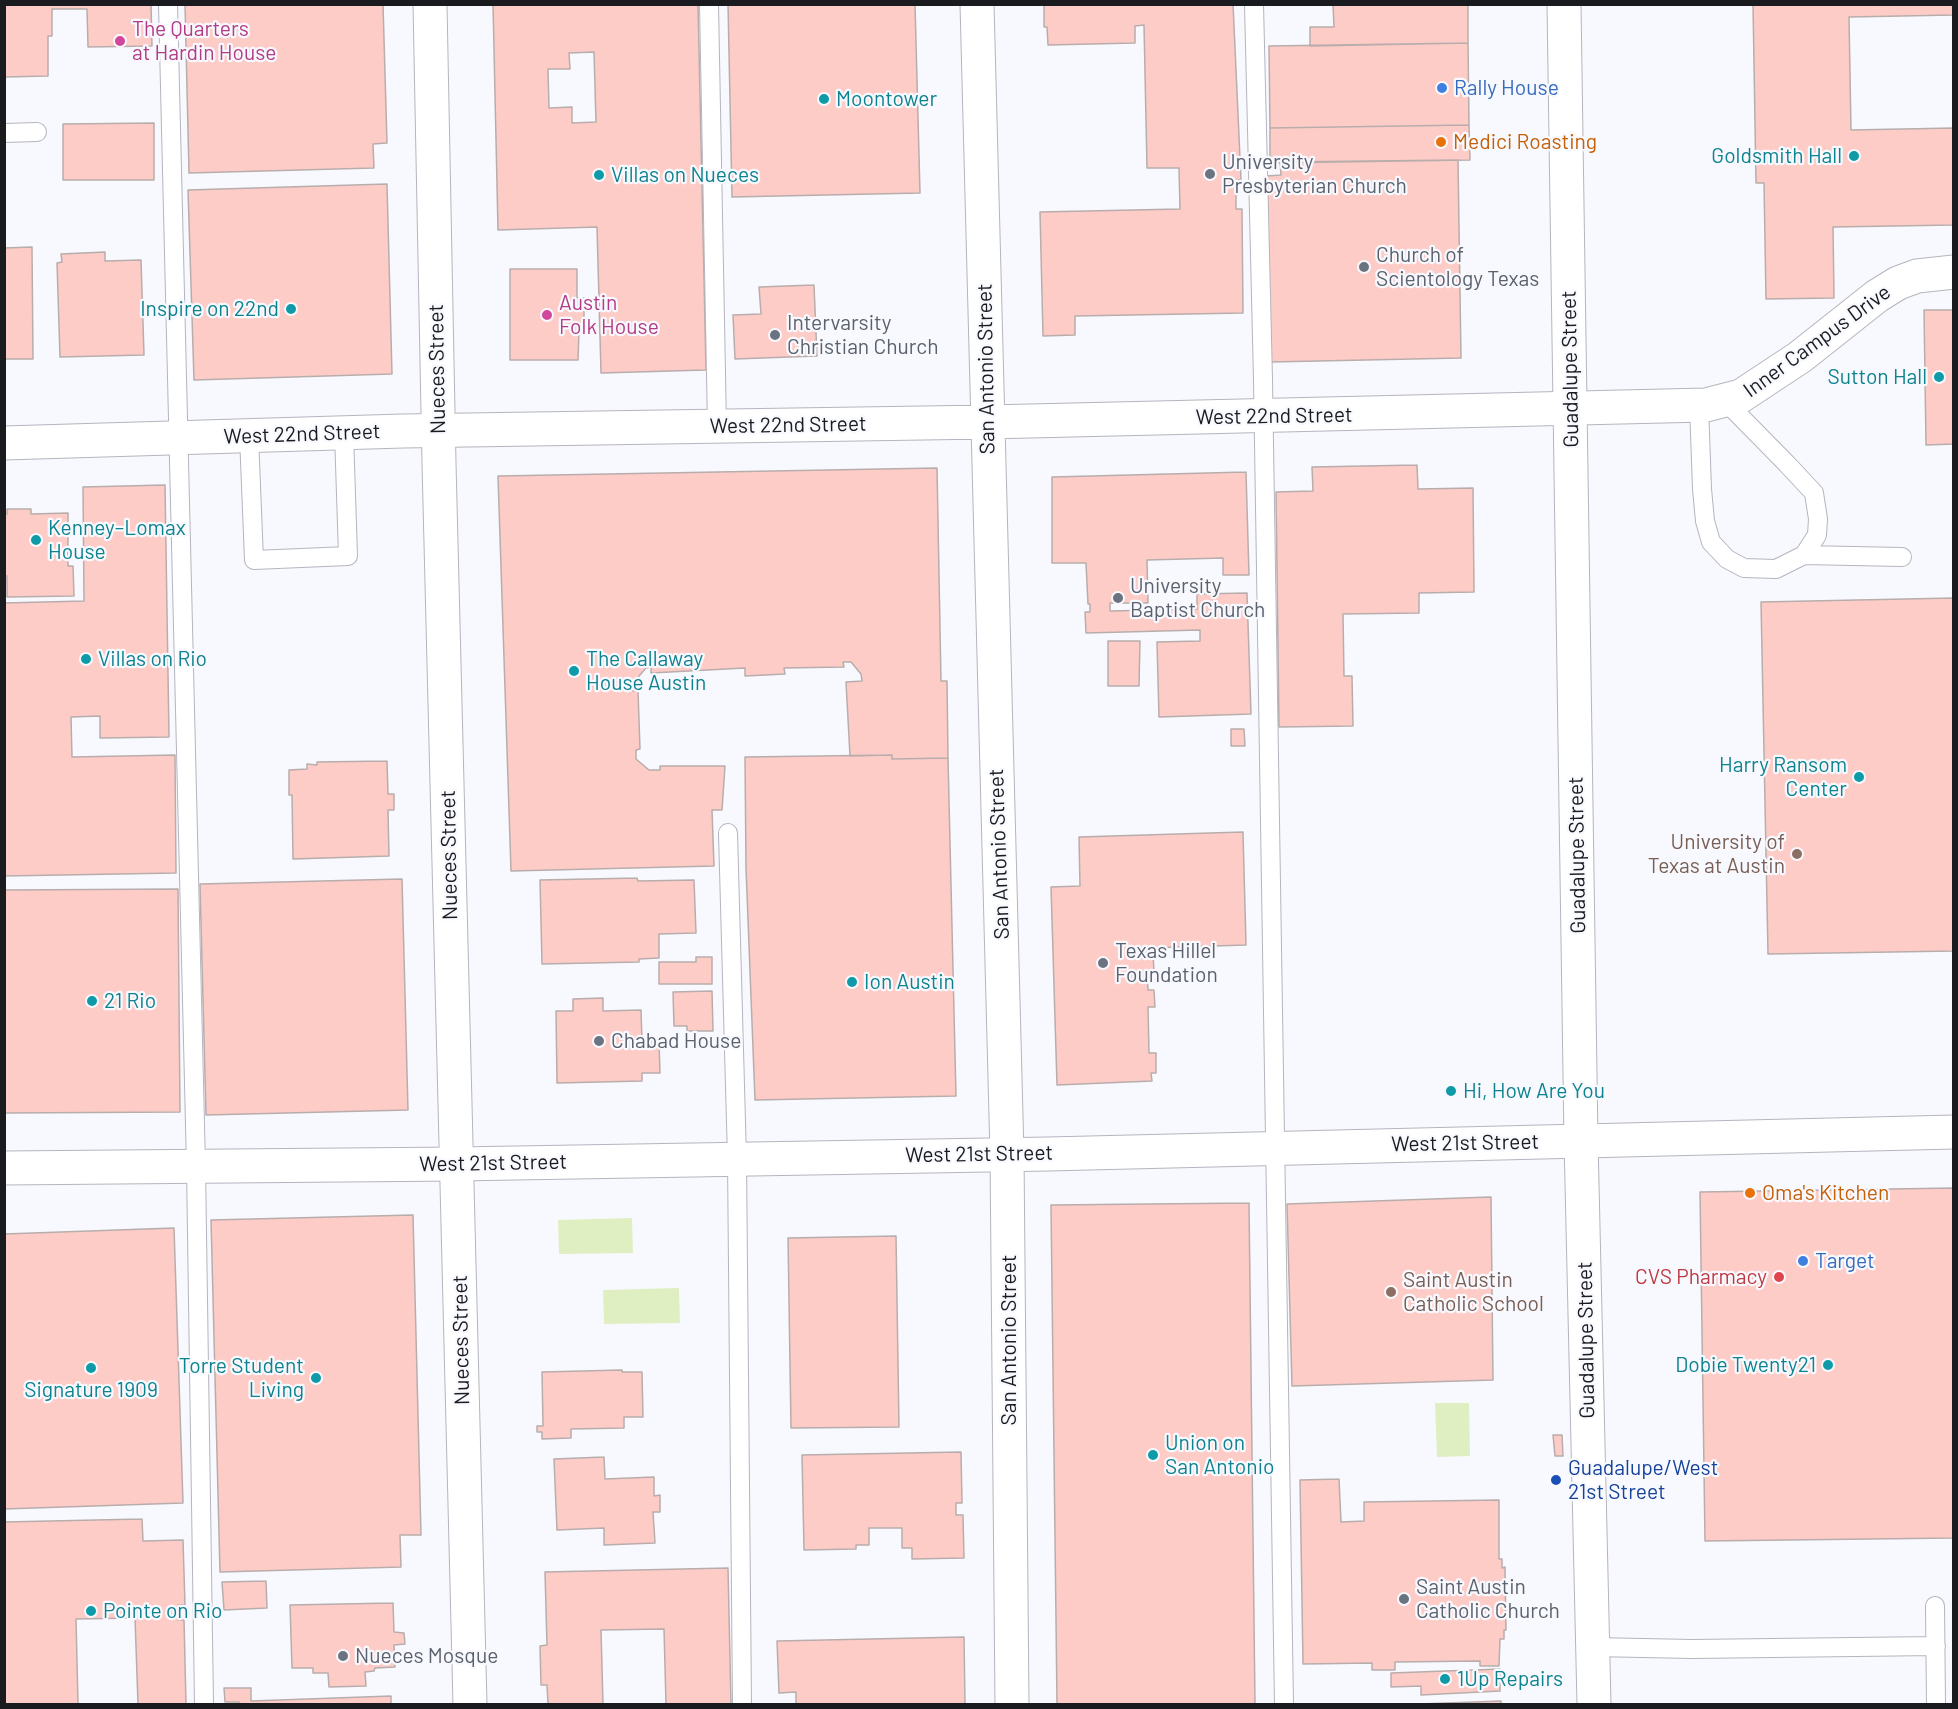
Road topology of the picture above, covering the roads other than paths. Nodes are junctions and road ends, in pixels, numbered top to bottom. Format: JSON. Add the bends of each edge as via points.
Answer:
{"nodes":[{"id":1,"x":168,"y":4,"type":"edge"},
{"id":2,"x":430,"y":4,"type":"edge"},
{"id":3,"x":709,"y":4,"type":"edge"},
{"id":4,"x":977,"y":4,"type":"edge"},
{"id":5,"x":1254,"y":4,"type":"edge"},
{"id":6,"x":1564,"y":4,"type":"edge"},
{"id":7,"x":37,"y":132,"type":"dead end"},
{"id":8,"x":4,"y":133,"type":"edge"},
{"id":9,"x":1953,"y":272,"type":"edge"},
{"id":10,"x":1712,"y":403,"type":"junction"},
{"id":11,"x":1571,"y":409,"type":"junction"},
{"id":12,"x":1263,"y":416,"type":"junction"},
{"id":13,"x":988,"y":422,"type":"junction"},
{"id":14,"x":717,"y":427,"type":"junction"},
{"id":15,"x":438,"y":431,"type":"junction"},
{"id":16,"x":344,"y":433,"type":"junction"},
{"id":17,"x":249,"y":436,"type":"junction"},
{"id":18,"x":178,"y":438,"type":"junction"},
{"id":19,"x":4,"y":443,"type":"edge"},
{"id":20,"x":1804,"y":555,"type":"junction"},
{"id":21,"x":1902,"y":557,"type":"dead end"},
{"id":22,"x":728,"y":833,"type":"dead end"},
{"id":23,"x":1953,"y":1132,"type":"edge"},
{"id":24,"x":1581,"y":1140,"type":"junction"},
{"id":25,"x":1276,"y":1148,"type":"junction"},
{"id":26,"x":1007,"y":1154,"type":"junction"},
{"id":27,"x":737,"y":1158,"type":"junction"},
{"id":28,"x":457,"y":1164,"type":"junction"},
{"id":29,"x":196,"y":1166,"type":"junction"},
{"id":30,"x":4,"y":1168,"type":"edge"},
{"id":31,"x":1935,"y":1606,"type":"dead end"},
{"id":32,"x":1936,"y":1646,"type":"junction"},
{"id":33,"x":1593,"y":1647,"type":"junction"},
{"id":34,"x":204,"y":1704,"type":"edge"},
{"id":35,"x":470,"y":1704,"type":"edge"},
{"id":36,"x":742,"y":1704,"type":"edge"},
{"id":37,"x":1012,"y":1704,"type":"edge"},
{"id":38,"x":1284,"y":1704,"type":"edge"},
{"id":39,"x":1594,"y":1704,"type":"edge"},
{"id":40,"x":1936,"y":1704,"type":"edge"}],
"edges":[{"from":1,"to":18,"type":"lane"},
{"from":2,"to":15,"type":"street","name":"Nueces Street"},
{"from":3,"to":14,"type":"lane"},
{"from":4,"to":13,"type":"street","name":"San Antonio Street"},
{"from":5,"to":12,"type":"lane"},
{"from":6,"to":11,"type":"street","name":"Guadalupe Street"},
{"from":7,"to":8,"type":"lane"},
{"from":9,"to":10,"type":"street","name":"Inner Campus Drive","via":[[1917,276],[1898,283],[1741,396]]},
{"from":10,"to":11,"type":"street","name":"Inner Campus Drive"},
{"from":10,"to":20,"type":"lane","via":[[1787,464],[1814,493],[1817,535]]},
{"from":10,"to":20,"type":"lane","via":[[1702,489],[1712,542],[1727,559],[1744,568],[1776,569]]},
{"from":11,"to":12,"type":"street","name":"West 22nd Street"},
{"from":11,"to":24,"type":"street","name":"Guadalupe Street"},
{"from":12,"to":13,"type":"street","name":"West 22nd Street"},
{"from":12,"to":25,"type":"lane"},
{"from":13,"to":14,"type":"street","name":"West 22nd Street"},
{"from":13,"to":26,"type":"street","name":"San Antonio Street"},
{"from":14,"to":15,"type":"street","name":"West 22nd Street"},
{"from":15,"to":16,"type":"street","name":"West 22nd Street"},
{"from":15,"to":28,"type":"street","name":"Nueces Street"},
{"from":16,"to":17,"type":"street","name":"West 22nd Street"},
{"from":16,"to":17,"type":"lane","via":[[348,556],[254,560]]},
{"from":17,"to":18,"type":"street","name":"West 22nd Street"},
{"from":18,"to":19,"type":"street","name":"West 22nd Street"},
{"from":18,"to":29,"type":"lane"},
{"from":20,"to":21,"type":"lane"},
{"from":22,"to":27,"type":"lane"},
{"from":23,"to":24,"type":"street","name":"West 21st Street"},
{"from":24,"to":25,"type":"street","name":"West 21st Street"},
{"from":24,"to":33,"type":"street","name":"Guadalupe Street"},
{"from":25,"to":26,"type":"street","name":"West 21st Street"},
{"from":25,"to":38,"type":"lane"},
{"from":26,"to":27,"type":"street","name":"West 21st Street"},
{"from":26,"to":37,"type":"street","name":"San Antonio Street"},
{"from":27,"to":28,"type":"street","name":"West 21st Street"},
{"from":27,"to":36,"type":"lane"},
{"from":28,"to":29,"type":"street","name":"West 21st Street"},
{"from":28,"to":35,"type":"street","name":"Nueces Street"},
{"from":29,"to":30,"type":"street","name":"West 21st Street"},
{"from":29,"to":34,"type":"lane"},
{"from":31,"to":32,"type":"lane"},
{"from":32,"to":33,"type":"lane"},
{"from":32,"to":40,"type":"lane"},
{"from":33,"to":39,"type":"street","name":"Guadalupe Street"}]}
